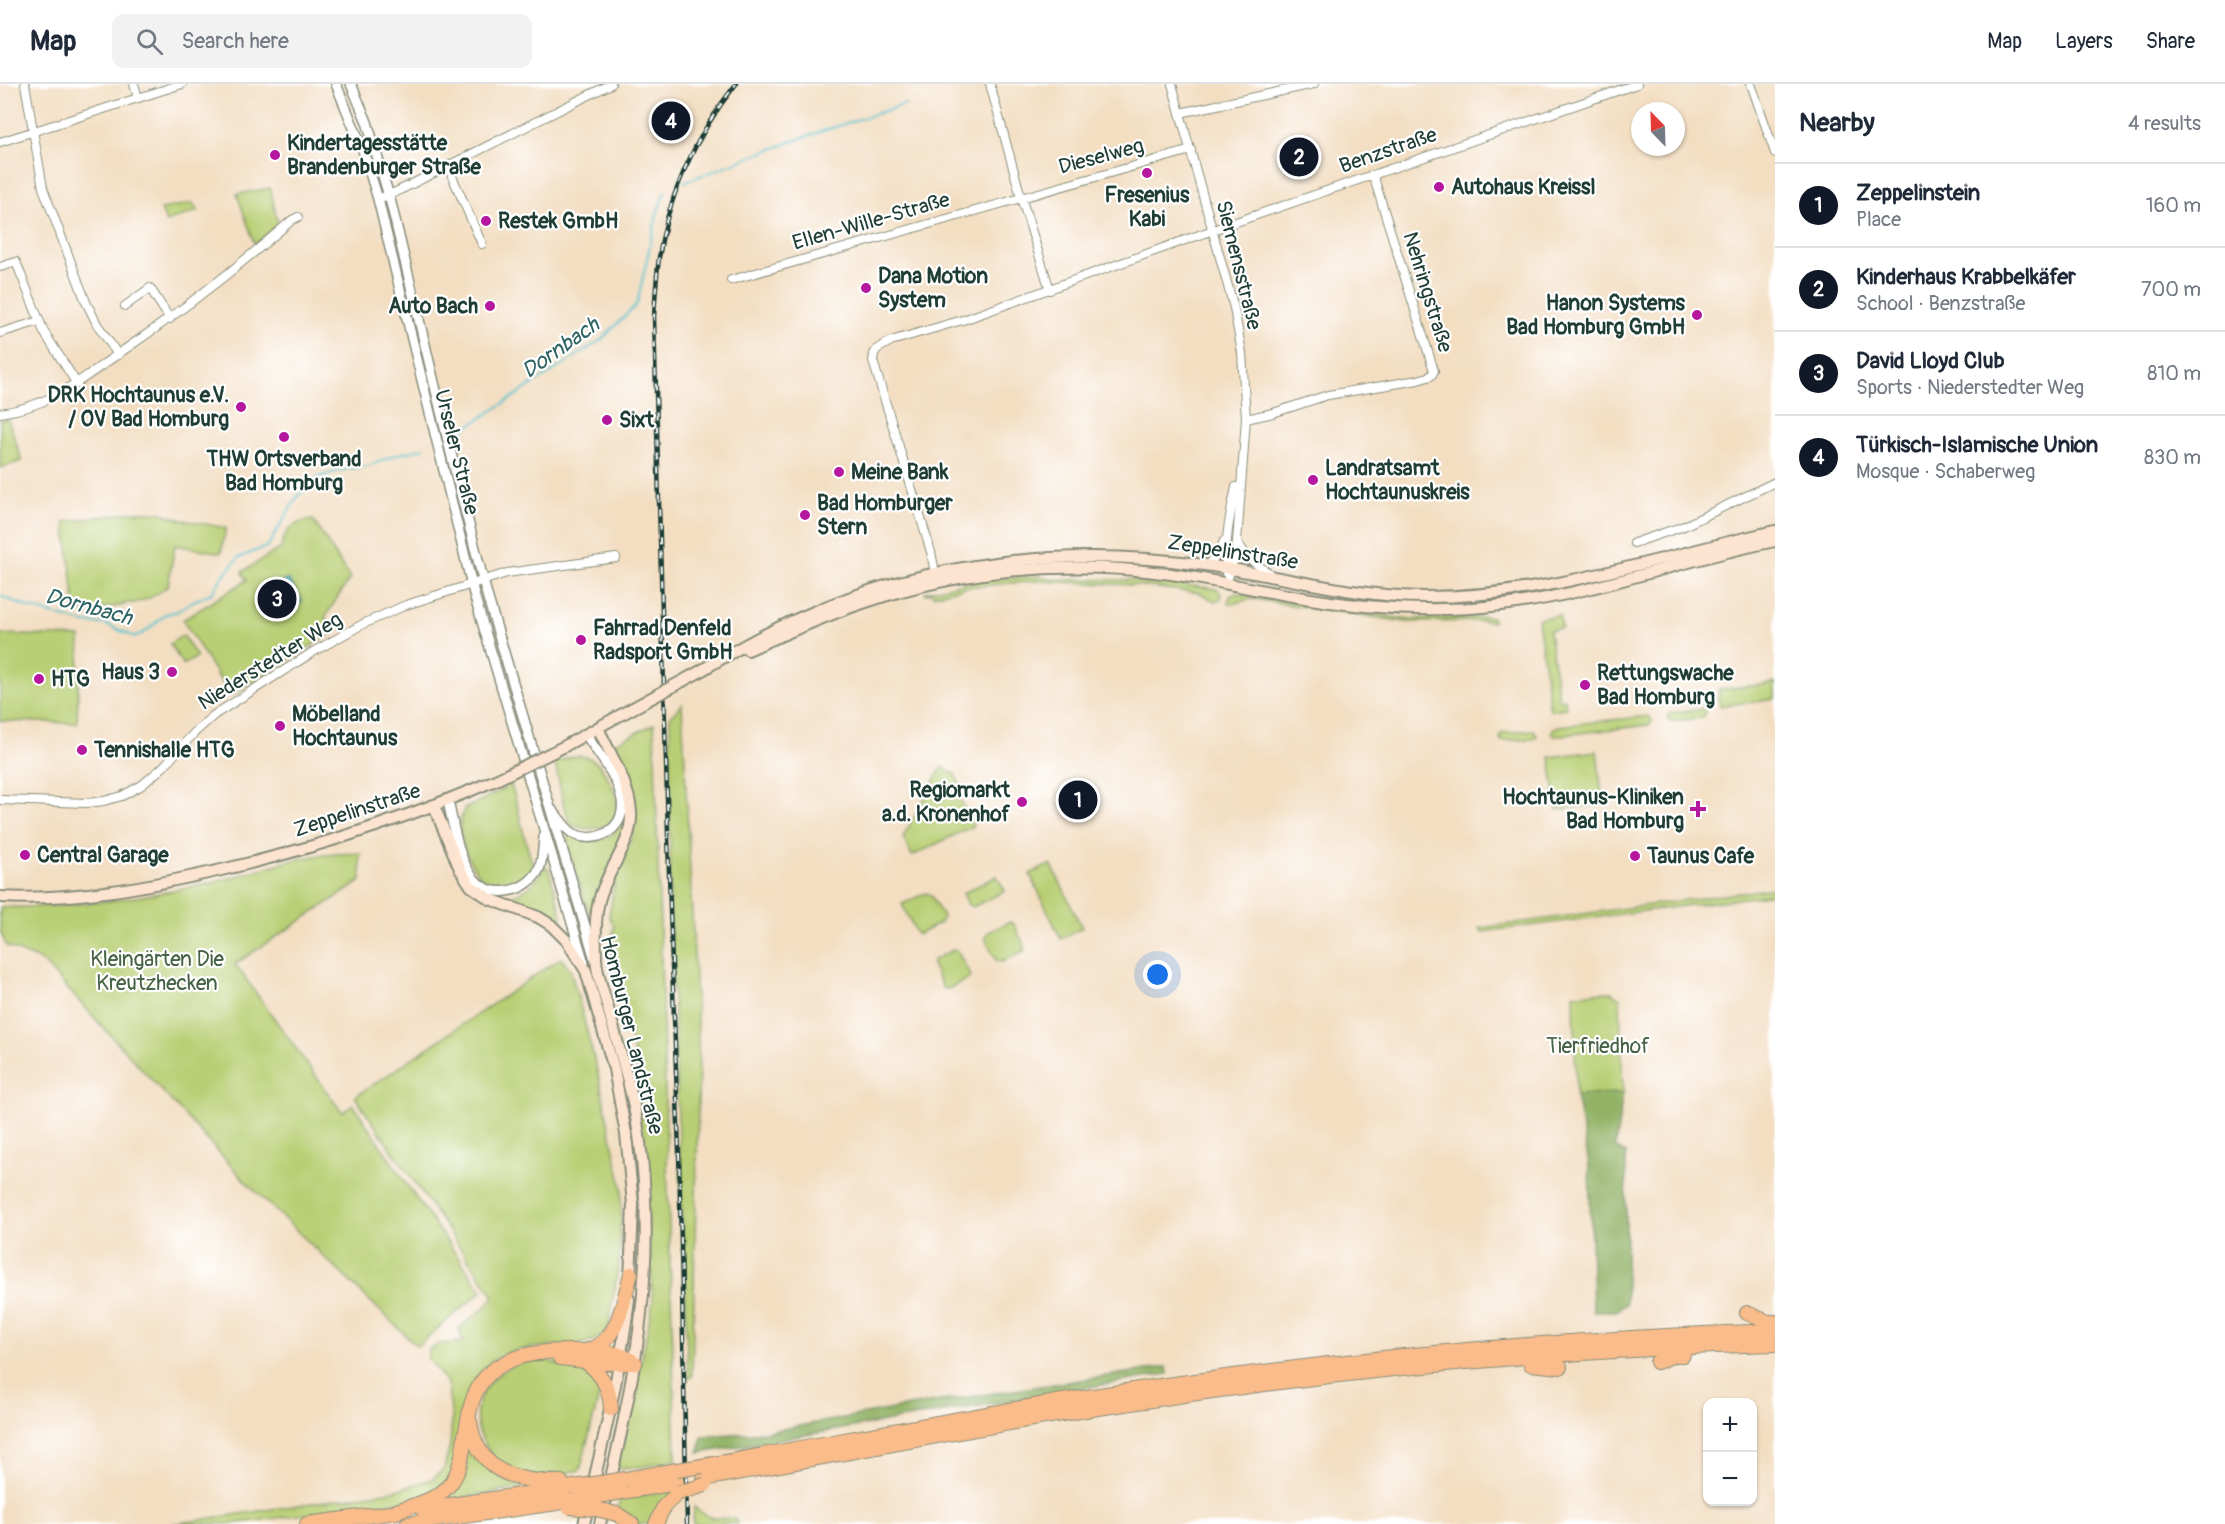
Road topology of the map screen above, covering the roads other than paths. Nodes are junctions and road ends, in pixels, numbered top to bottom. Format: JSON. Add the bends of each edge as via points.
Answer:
{"nodes":[{"id":1,"x":26,"y":84,"type":"edge"},
{"id":2,"x":134,"y":84,"type":"edge"},
{"id":3,"x":182,"y":84,"type":"edge"},
{"id":4,"x":336,"y":84,"type":"edge"},
{"id":5,"x":351,"y":84,"type":"edge"},
{"id":6,"x":611,"y":84,"type":"edge"},
{"id":7,"x":990,"y":84,"type":"edge"},
{"id":8,"x":1172,"y":84,"type":"edge"},
{"id":9,"x":1314,"y":84,"type":"edge"},
{"id":10,"x":1636,"y":84,"type":"edge"},
{"id":11,"x":1751,"y":84,"type":"edge"},
{"id":12,"x":138,"y":98,"type":"junction"},
{"id":13,"x":1180,"y":113,"type":"junction"},
{"id":14,"x":33,"y":133,"type":"junction"},
{"id":15,"x":0,"y":142,"type":"edge"},
{"id":16,"x":1191,"y":150,"type":"junction"},
{"id":17,"x":1775,"y":153,"type":"edge"},
{"id":18,"x":448,"y":167,"type":"junction"},
{"id":19,"x":1372,"y":175,"type":"junction"},
{"id":20,"x":388,"y":195,"type":"junction"},
{"id":21,"x":1021,"y":197,"type":"junction"},
{"id":22,"x":378,"y":199,"type":"junction"},
{"id":23,"x":298,"y":218,"type":"dead end"},
{"id":24,"x":1213,"y":230,"type":"junction"},
{"id":25,"x":482,"y":244,"type":"dead end"},
{"id":26,"x":0,"y":267,"type":"edge"},
{"id":27,"x":731,"y":280,"type":"dead end"},
{"id":28,"x":1050,"y":290,"type":"junction"},
{"id":29,"x":125,"y":306,"type":"dead end"},
{"id":30,"x":170,"y":319,"type":"junction"},
{"id":31,"x":39,"y":321,"type":"junction"},
{"id":32,"x":0,"y":333,"type":"edge"},
{"id":33,"x":118,"y":355,"type":"junction"},
{"id":34,"x":77,"y":384,"type":"junction"},
{"id":35,"x":0,"y":413,"type":"edge"},
{"id":36,"x":1246,"y":419,"type":"junction"},
{"id":37,"x":1242,"y":459,"type":"junction"},
{"id":38,"x":1775,"y":482,"type":"edge"},
{"id":39,"x":1775,"y":531,"type":"edge"},
{"id":40,"x":1228,"y":535,"type":"junction"},
{"id":41,"x":1775,"y":541,"type":"edge"},
{"id":42,"x":1237,"y":542,"type":"junction"},
{"id":43,"x":1634,"y":543,"type":"dead end"},
{"id":44,"x":615,"y":558,"type":"dead end"},
{"id":45,"x":1207,"y":565,"type":"junction"},
{"id":46,"x":1228,"y":568,"type":"junction"},
{"id":47,"x":936,"y":577,"type":"junction"},
{"id":48,"x":1275,"y":577,"type":"junction"},
{"id":49,"x":483,"y":579,"type":"junction"},
{"id":50,"x":471,"y":583,"type":"junction"},
{"id":51,"x":1226,"y":584,"type":"junction"},
{"id":52,"x":598,"y":728,"type":"junction"},
{"id":53,"x":586,"y":734,"type":"junction"},
{"id":54,"x":0,"y":800,"type":"edge"},
{"id":55,"x":448,"y":801,"type":"junction"},
{"id":56,"x":434,"y":806,"type":"junction"},
{"id":57,"x":550,"y":807,"type":"junction"},
{"id":58,"x":544,"y":828,"type":"junction"},
{"id":59,"x":0,"y":897,"type":"edge"},
{"id":60,"x":591,"y":969,"type":"junction"},
{"id":61,"x":631,"y":1274,"type":"junction"},
{"id":62,"x":1747,"y":1313,"type":"dead end"},
{"id":63,"x":1775,"y":1322,"type":"edge"},
{"id":64,"x":1651,"y":1326,"type":"dead end"},
{"id":65,"x":1775,"y":1331,"type":"edge"},
{"id":66,"x":1618,"y":1338,"type":"junction"},
{"id":67,"x":1775,"y":1344,"type":"edge"},
{"id":68,"x":1740,"y":1345,"type":"junction"},
{"id":69,"x":586,"y":1356,"type":"junction"},
{"id":70,"x":621,"y":1360,"type":"junction"},
{"id":71,"x":1657,"y":1362,"type":"dead end"},
{"id":72,"x":635,"y":1363,"type":"junction"},
{"id":73,"x":1464,"y":1363,"type":"junction"},
{"id":74,"x":1560,"y":1367,"type":"dead end"},
{"id":75,"x":611,"y":1409,"type":"junction"},
{"id":76,"x":470,"y":1414,"type":"junction"},
{"id":77,"x":703,"y":1477,"type":"junction"},
{"id":78,"x":678,"y":1482,"type":"junction"},
{"id":79,"x":624,"y":1485,"type":"junction"},
{"id":80,"x":572,"y":1494,"type":"junction"},
{"id":81,"x":390,"y":1513,"type":"junction"},
{"id":82,"x":307,"y":1524,"type":"edge"},
{"id":83,"x":407,"y":1524,"type":"edge"},
{"id":84,"x":584,"y":1524,"type":"edge"},
{"id":85,"x":600,"y":1524,"type":"edge"},
{"id":86,"x":632,"y":1524,"type":"edge"},
{"id":87,"x":656,"y":1524,"type":"edge"}],
"edges":[{"from":1,"to":14,"type":"street"},
{"from":2,"to":12,"type":"street"},
{"from":3,"to":12,"type":"street"},
{"from":4,"to":22,"type":"street","name":"Urseler Straße"},
{"from":5,"to":20,"type":"street","name":"Urseler Straße","via":[[367,122]]},
{"from":6,"to":18,"type":"street"},
{"from":7,"to":21,"type":"street"},
{"from":8,"to":13,"type":"street","name":"Siemensstraße"},
{"from":9,"to":13,"type":"street"},
{"from":10,"to":19,"type":"street","name":"Benzstraße"},
{"from":11,"to":17,"type":"street"},
{"from":12,"to":14,"type":"street"},
{"from":13,"to":16,"type":"street","name":"Siemensstraße"},
{"from":14,"to":15,"type":"street"},
{"from":14,"to":33,"type":"street","via":[[41,180],[62,243],[92,315]]},
{"from":16,"to":21,"type":"street","name":"Dieselweg"},
{"from":16,"to":24,"type":"street","name":"Siemensstraße"},
{"from":18,"to":20,"type":"street"},
{"from":18,"to":25,"type":"street"},
{"from":19,"to":24,"type":"street","name":"Benzstraße"},
{"from":19,"to":36,"type":"street","name":"Nehringstraße","via":[[1434,371],[1418,380],[1328,394]]},
{"from":20,"to":22,"type":"street"},
{"from":20,"to":49,"type":"street","name":"Urseler Straße"},
{"from":21,"to":27,"type":"street","name":"Ellen-Wille-Straße"},
{"from":21,"to":28,"type":"street"},
{"from":22,"to":50,"type":"street","name":"Urseler Straße"},
{"from":23,"to":30,"type":"street"},
{"from":24,"to":28,"type":"street","name":"Benzstraße"},
{"from":24,"to":36,"type":"street","name":"Siemensstraße","via":[[1234,308],[1243,362]]},
{"from":26,"to":31,"type":"street","via":[[16,262]]},
{"from":28,"to":47,"type":"street","name":"Benzstraße","via":[[891,341],[874,354]]},
{"from":29,"to":30,"type":"street","via":[[150,288]]},
{"from":30,"to":33,"type":"street"},
{"from":31,"to":32,"type":"street"},
{"from":31,"to":34,"type":"street"},
{"from":33,"to":34,"type":"street"},
{"from":34,"to":35,"type":"street","via":[[35,405]]},
{"from":36,"to":37,"type":"street","name":"Siemensstraße"},
{"from":37,"to":40,"type":"street","name":"Siemensstraße"},
{"from":37,"to":42,"type":"street","name":"Siemensstraße"},
{"from":38,"to":43,"type":"street","via":[[1684,526]]},
{"from":39,"to":48,"type":"main road","name":"Zeppelinstraße","via":[[1547,586],[1471,596],[1405,596]]},
{"from":40,"to":45,"type":"street","name":"Siemensstraße"},
{"from":40,"to":46,"type":"street","name":"Siemensstraße"},
{"from":41,"to":51,"type":"main road","name":"Zeppelinstraße","via":[[1583,592],[1471,608],[1379,608]]},
{"from":42,"to":46,"type":"street","name":"Siemensstraße"},
{"from":42,"to":48,"type":"street","via":[[1248,558]]},
{"from":44,"to":49,"type":"street","name":"Niederstedter Weg"},
{"from":45,"to":46,"type":"main road","name":"Zeppelinstraße"},
{"from":45,"to":47,"type":"main road","name":"Zeppelinstraße","via":[[1138,557],[1064,557],[1011,561]]},
{"from":46,"to":48,"type":"main road","name":"Zeppelinstraße"},
{"from":46,"to":51,"type":"street","name":"Siemensstraße"},
{"from":47,"to":51,"type":"main road","name":"Zeppelinstraße","via":[[1069,568],[1138,570]]},
{"from":47,"to":52,"type":"main road","name":"Zeppelinstraße","bridge":true,"via":[[834,613],[699,672]]},
{"from":49,"to":50,"type":"street","name":"Niederstedter Weg"},
{"from":49,"to":57,"type":"street","name":"Urseler Straße"},
{"from":50,"to":54,"type":"street","name":"Niederstedter Weg","via":[[382,615],[313,652],[211,717],[163,767],[122,796],[87,803]]},
{"from":50,"to":58,"type":"street","name":"Urseler Straße"},
{"from":52,"to":53,"type":"main road","name":"Zeppelinstraße"},
{"from":52,"to":60,"type":"main road","via":[[624,784],[631,813],[628,834],[599,900]]},
{"from":53,"to":55,"type":"main road","name":"Zeppelinstraße","bridge":true},
{"from":53,"to":57,"type":"street","via":[[621,796],[619,821],[602,836],[577,835]]},
{"from":55,"to":56,"type":"main road","name":"Zeppelinstraße"},
{"from":55,"to":58,"type":"street","via":[[466,866],[476,882],[493,891],[511,891],[536,874],[543,854]]},
{"from":56,"to":59,"type":"main road","name":"Zeppelinstraße","via":[[314,846],[186,878],[97,894]]},
{"from":56,"to":60,"type":"main road","via":[[471,886],[490,899],[551,925]]},
{"from":57,"to":60,"type":"street","name":"Homburger Landstraße"},
{"from":58,"to":60,"type":"street","name":"Homburger Landstraße"},
{"from":60,"to":61,"type":"main road","name":"Homburger Landstraße","via":[[626,1134],[633,1204]]},
{"from":60,"to":72,"type":"main road","name":"Homburger Landstraße","via":[[629,1084],[639,1135],[648,1236]]},
{"from":61,"to":69,"type":"highway","via":[[614,1330]]},
{"from":61,"to":70,"type":"main road","name":"Homburger Landstraße"},
{"from":62,"to":63,"type":"highway"},
{"from":64,"to":66,"type":"highway"},
{"from":65,"to":66,"type":"highway"},
{"from":66,"to":77,"type":"highway","via":[[1343,1362],[1208,1379],[1023,1408]]},
{"from":67,"to":68,"type":"highway"},
{"from":68,"to":71,"type":"highway","via":[[1722,1353],[1674,1355]]},
{"from":68,"to":73,"type":"highway"},
{"from":69,"to":70,"type":"highway"},
{"from":69,"to":75,"type":"highway","via":[[607,1386]]},
{"from":69,"to":76,"type":"highway","via":[[534,1354],[508,1360],[486,1376],[472,1400]]},
{"from":70,"to":72,"type":"highway"},
{"from":70,"to":75,"type":"main road","name":"Homburger Landstraße"},
{"from":72,"to":85,"type":"main road","name":"Homburger Landstraße"},
{"from":73,"to":74,"type":"highway","via":[[1490,1368],[1538,1364]]},
{"from":73,"to":77,"type":"highway","via":[[1117,1405]]},
{"from":75,"to":84,"type":"main road","name":"Homburger Landstraße"},
{"from":76,"to":80,"type":"highway","via":[[477,1444],[497,1468]]},
{"from":76,"to":81,"type":"highway","via":[[461,1459],[450,1484],[435,1497]]},
{"from":77,"to":78,"type":"highway","bridge":true},
{"from":77,"to":78,"type":"highway","bridge":true},
{"from":78,"to":79,"type":"highway"},
{"from":78,"to":87,"type":"highway"},
{"from":79,"to":80,"type":"highway","bridge":true},
{"from":79,"to":80,"type":"highway","bridge":true,"via":[[601,1483]]},
{"from":80,"to":81,"type":"highway"},
{"from":80,"to":83,"type":"highway","via":[[535,1506]]},
{"from":80,"to":86,"type":"highway","bridge":true},
{"from":81,"to":82,"type":"highway"}]}
